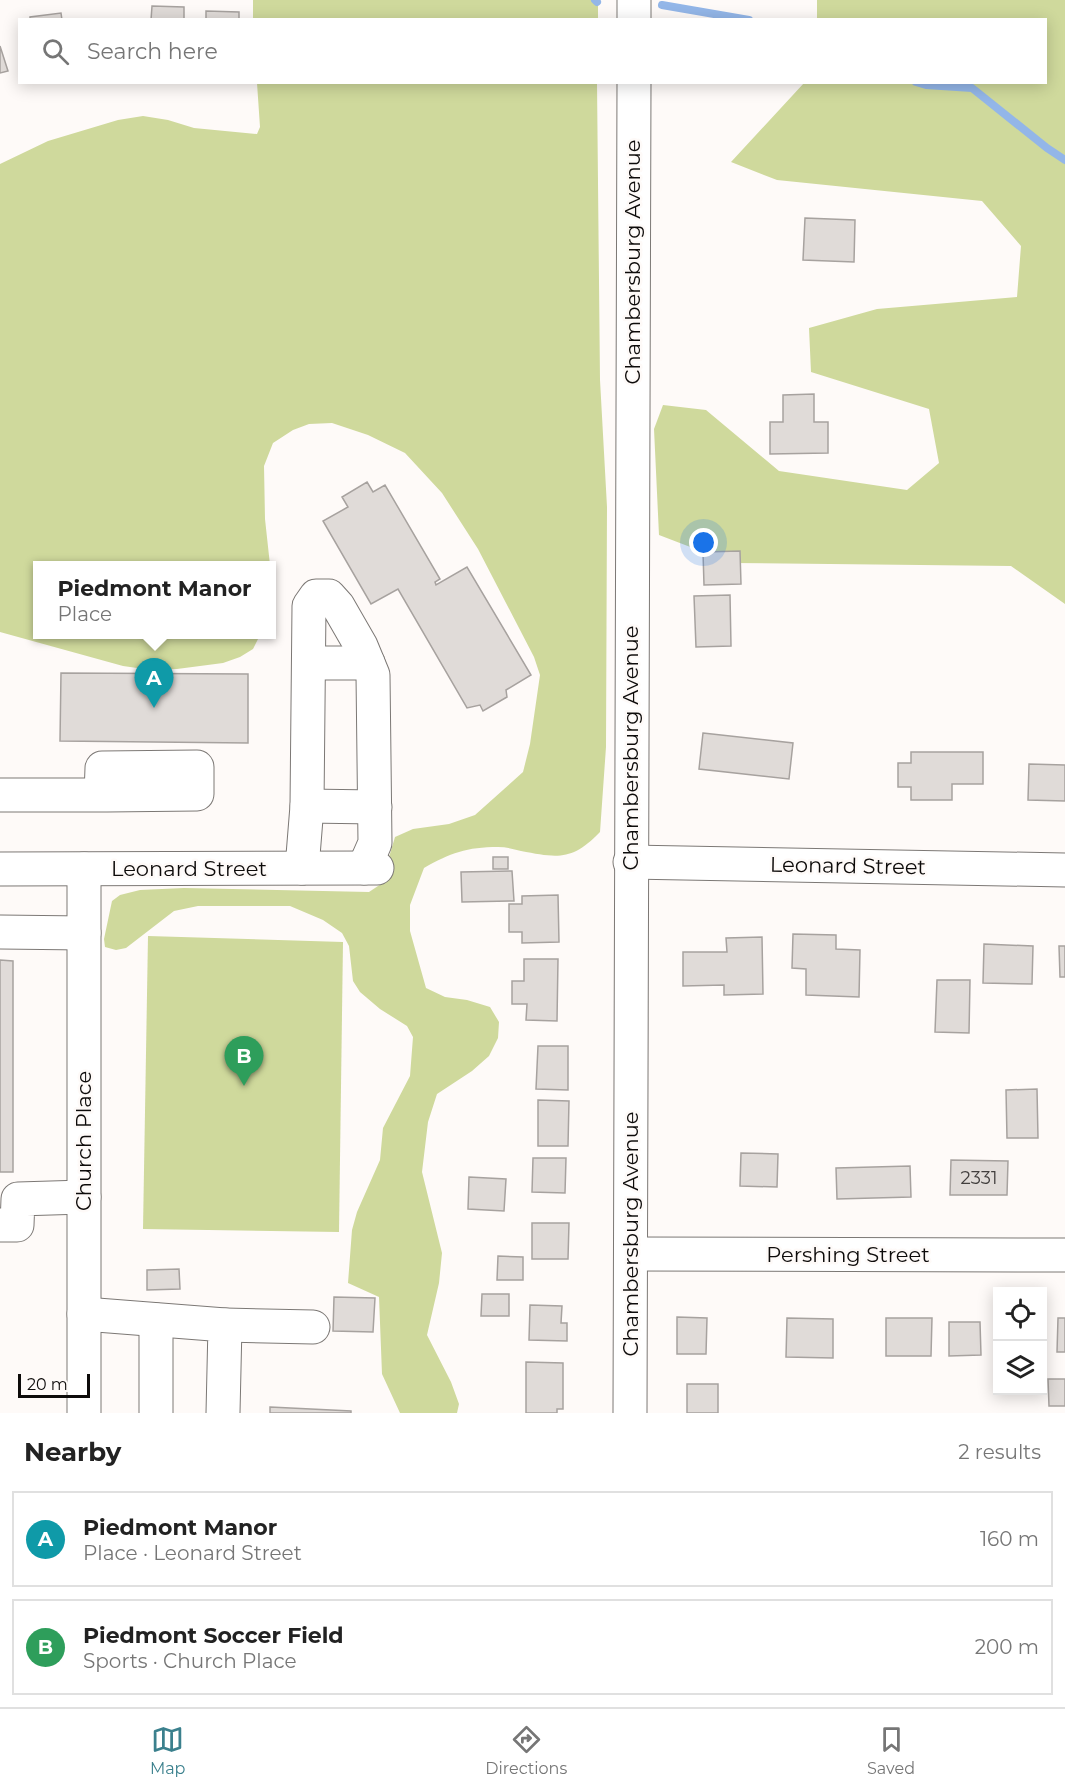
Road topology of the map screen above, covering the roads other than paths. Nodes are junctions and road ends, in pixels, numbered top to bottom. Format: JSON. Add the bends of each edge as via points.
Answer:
{"nodes":[{"id":1,"x":634,"y":0,"type":"edge"},
{"id":2,"x":634,"y":18,"type":"edge"},
{"id":3,"x":634,"y":84,"type":"edge"},
{"id":4,"x":309,"y":663,"type":"junction"},
{"id":5,"x":368,"y":663,"type":"junction"},
{"id":6,"x":0,"y":795,"type":"edge"},
{"id":7,"x":101,"y":795,"type":"dead end"},
{"id":8,"x":307,"y":806,"type":"junction"},
{"id":9,"x":375,"y":807,"type":"junction"},
{"id":10,"x":630,"y":862,"type":"junction"},
{"id":11,"x":302,"y":868,"type":"junction"},
{"id":12,"x":0,"y":869,"type":"edge"},
{"id":13,"x":84,"y":869,"type":"junction"},
{"id":14,"x":1065,"y":870,"type":"edge"},
{"id":15,"x":0,"y":932,"type":"edge"},
{"id":16,"x":84,"y":933,"type":"junction"},
{"id":17,"x":84,"y":1197,"type":"junction"},
{"id":18,"x":0,"y":1225,"type":"edge"},
{"id":19,"x":632,"y":1254,"type":"junction"},
{"id":20,"x":1065,"y":1255,"type":"edge"},
{"id":21,"x":84,"y":1314,"type":"junction"},
{"id":22,"x":156,"y":1320,"type":"junction"},
{"id":23,"x":225,"y":1325,"type":"junction"},
{"id":24,"x":313,"y":1327,"type":"dead end"},
{"id":25,"x":84,"y":1413,"type":"edge"},
{"id":26,"x":156,"y":1413,"type":"edge"},
{"id":27,"x":223,"y":1413,"type":"edge"},
{"id":28,"x":630,"y":1413,"type":"edge"}],
"edges":[{"from":1,"to":2,"type":"street"},
{"from":3,"to":10,"type":"street","name":"Chambersburg Avenue"},
{"from":4,"to":5,"type":"street"},
{"from":4,"to":5,"type":"street","via":[[309,606],[316,596],[329,596]]},
{"from":4,"to":8,"type":"street"},
{"from":5,"to":9,"type":"street","via":[[374,675]]},
{"from":6,"to":7,"type":"street"},
{"from":8,"to":9,"type":"street"},
{"from":8,"to":11,"type":"street"},
{"from":9,"to":11,"type":"street","name":"Leonard Street","via":[[371,868]]},
{"from":10,"to":14,"type":"street","name":"Leonard Street"},
{"from":10,"to":19,"type":"street","name":"Chambersburg Avenue"},
{"from":11,"to":13,"type":"street","name":"Leonard Street"},
{"from":12,"to":13,"type":"street","name":"Leonard Street"},
{"from":13,"to":16,"type":"street","name":"Church Place"},
{"from":15,"to":16,"type":"street"},
{"from":16,"to":17,"type":"street","name":"Church Place"},
{"from":17,"to":18,"type":"street","via":[[18,1199],[18,1225]]},
{"from":17,"to":21,"type":"street","name":"Church Place"},
{"from":19,"to":20,"type":"street","name":"Pershing Street"},
{"from":19,"to":28,"type":"street","name":"Chambersburg Avenue"},
{"from":21,"to":22,"type":"street"},
{"from":21,"to":25,"type":"street","name":"Church Place"},
{"from":22,"to":23,"type":"street"},
{"from":22,"to":26,"type":"street"},
{"from":23,"to":24,"type":"street"},
{"from":23,"to":27,"type":"street"}]}
